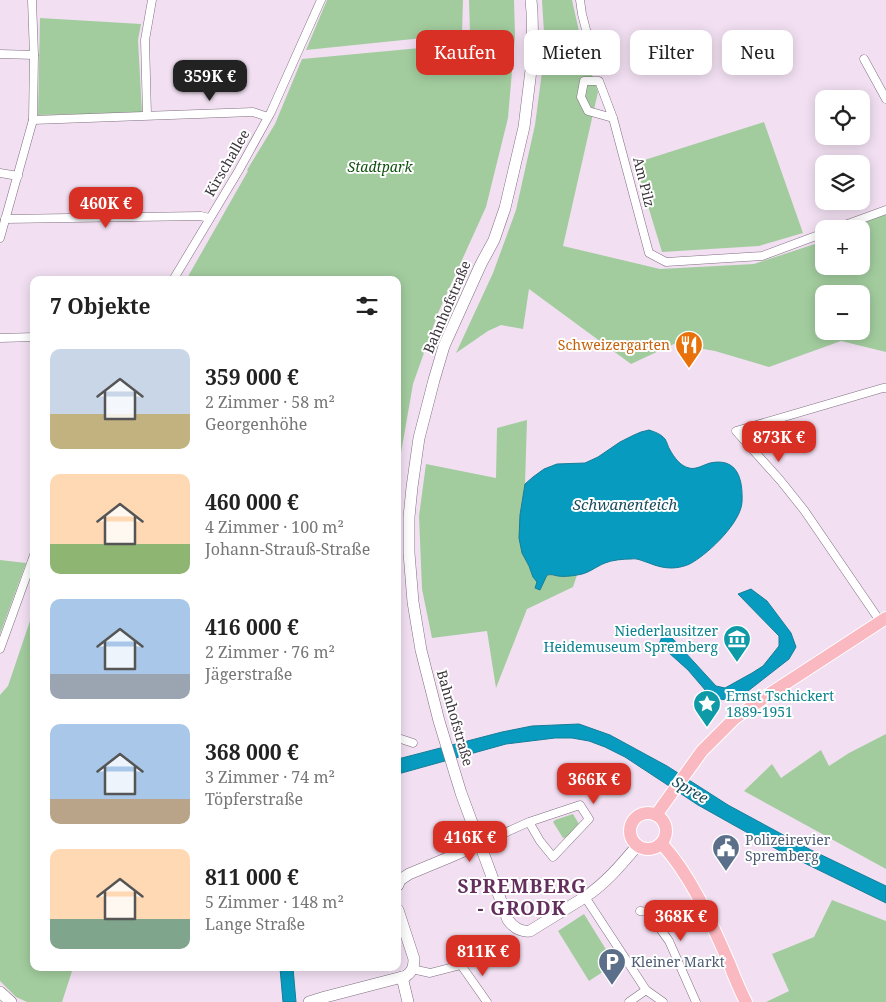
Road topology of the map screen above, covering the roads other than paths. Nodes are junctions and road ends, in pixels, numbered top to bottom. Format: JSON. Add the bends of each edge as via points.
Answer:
{"nodes":[{"id":1,"x":32,"y":0,"type":"edge"},
{"id":2,"x":152,"y":0,"type":"edge"},
{"id":3,"x":320,"y":0,"type":"edge"},
{"id":4,"x":531,"y":0,"type":"edge"},
{"id":5,"x":580,"y":0,"type":"edge"},
{"id":6,"x":586,"y":30,"type":"edge"},
{"id":7,"x":0,"y":54,"type":"edge"},
{"id":8,"x":34,"y":55,"type":"junction"},
{"id":9,"x":864,"y":59,"type":"dead end"},
{"id":10,"x":886,"y":99,"type":"edge"},
{"id":11,"x":147,"y":116,"type":"junction"},
{"id":12,"x":268,"y":117,"type":"junction"},
{"id":13,"x":614,"y":118,"type":"junction"},
{"id":14,"x":33,"y":120,"type":"junction"},
{"id":15,"x":0,"y":173,"type":"edge"},
{"id":16,"x":18,"y":176,"type":"junction"},
{"id":17,"x":886,"y":210,"type":"edge"},
{"id":18,"x":209,"y":218,"type":"junction"},
{"id":19,"x":5,"y":219,"type":"junction"},
{"id":20,"x":859,"y":220,"type":"edge"},
{"id":21,"x":815,"y":236,"type":"edge"},
{"id":22,"x":0,"y":238,"type":"edge"},
{"id":23,"x":175,"y":276,"type":"edge"},
{"id":24,"x":30,"y":337,"type":"edge"},
{"id":25,"x":0,"y":338,"type":"edge"},
{"id":26,"x":886,"y":388,"type":"edge"},
{"id":27,"x":30,"y":566,"type":"edge"},
{"id":28,"x":883,"y":620,"type":"edge"},
{"id":29,"x":0,"y":649,"type":"edge"},
{"id":30,"x":401,"y":739,"type":"edge"},
{"id":31,"x":413,"y":743,"type":"dead end"},
{"id":32,"x":656,"y":815,"type":"junction"},
{"id":33,"x":529,"y":822,"type":"junction"},
{"id":34,"x":480,"y":844,"type":"junction"},
{"id":35,"x":662,"y":844,"type":"junction"},
{"id":36,"x":637,"y":846,"type":"junction"},
{"id":37,"x":401,"y":879,"type":"edge"},
{"id":38,"x":585,"y":897,"type":"junction"},
{"id":39,"x":640,"y":911,"type":"dead end"},
{"id":40,"x":401,"y":919,"type":"edge"},
{"id":41,"x":407,"y":974,"type":"junction"},
{"id":42,"x":646,"y":990,"type":"junction"},
{"id":43,"x":0,"y":992,"type":"edge"},
{"id":44,"x":11,"y":1002,"type":"edge"},
{"id":45,"x":309,"y":1002,"type":"edge"},
{"id":46,"x":408,"y":1002,"type":"edge"},
{"id":47,"x":487,"y":1002,"type":"edge"},
{"id":48,"x":629,"y":1002,"type":"edge"},
{"id":49,"x":663,"y":1002,"type":"edge"},
{"id":50,"x":696,"y":1002,"type":"edge"},
{"id":51,"x":746,"y":1002,"type":"edge"}],
"edges":[{"from":1,"to":8,"type":"street"},
{"from":2,"to":11,"type":"street","via":[[145,40]]},
{"from":3,"to":12,"type":"street","name":"Kirschallee"},
{"from":4,"to":34,"type":"street","name":"Bahnhofstraße","via":[[533,54],[524,127],[494,240],[444,346],[434,380],[419,438],[410,517],[412,602],[421,650],[439,721]]},
{"from":5,"to":6,"type":"street"},
{"from":7,"to":8,"type":"street"},
{"from":8,"to":14,"type":"street"},
{"from":9,"to":10,"type":"street"},
{"from":11,"to":12,"type":"street","via":[[253,112]]},
{"from":11,"to":14,"type":"street"},
{"from":12,"to":18,"type":"street","name":"Kirschallee"},
{"from":13,"to":13,"type":"street","name":"Am Pilz","via":[[599,81],[584,81],[580,97],[588,111]]},
{"from":13,"to":21,"type":"street","name":"Am Pilz","via":[[649,253],[666,262],[762,256]]},
{"from":14,"to":16,"type":"street"},
{"from":15,"to":16,"type":"street"},
{"from":16,"to":19,"type":"street"},
{"from":17,"to":20,"type":"street"},
{"from":18,"to":19,"type":"street"},
{"from":18,"to":23,"type":"street","name":"Kirschallee"},
{"from":19,"to":22,"type":"street"},
{"from":24,"to":25,"type":"street"},
{"from":26,"to":28,"type":"street","via":[[736,431],[804,510]]},
{"from":27,"to":29,"type":"street"},
{"from":28,"to":32,"type":"main road","via":[[735,718],[702,751]]},
{"from":30,"to":31,"type":"street"},
{"from":32,"to":35,"type":"main road","via":[[666,828]]},
{"from":32,"to":36,"type":"main road","via":[[645,813],[634,819],[630,836]]},
{"from":33,"to":33,"type":"street","via":[[553,857],[589,819],[580,806]]},
{"from":33,"to":34,"type":"street"},
{"from":34,"to":37,"type":"street"},
{"from":34,"to":38,"type":"street","name":"Bahnhofstraße","via":[[508,920],[517,930],[530,931]]},
{"from":35,"to":36,"type":"main road","via":[[647,850]]},
{"from":35,"to":51,"type":"main road","via":[[691,884]]},
{"from":36,"to":38,"type":"street","via":[[611,876]]},
{"from":38,"to":42,"type":"street"},
{"from":39,"to":50,"type":"street","via":[[648,912],[669,941]]},
{"from":40,"to":41,"type":"street","via":[[414,959],[414,965]]},
{"from":41,"to":45,"type":"street"},
{"from":41,"to":46,"type":"street"},
{"from":41,"to":47,"type":"street","via":[[461,965]]},
{"from":42,"to":48,"type":"street"},
{"from":42,"to":49,"type":"street"},
{"from":43,"to":44,"type":"street"}]}
